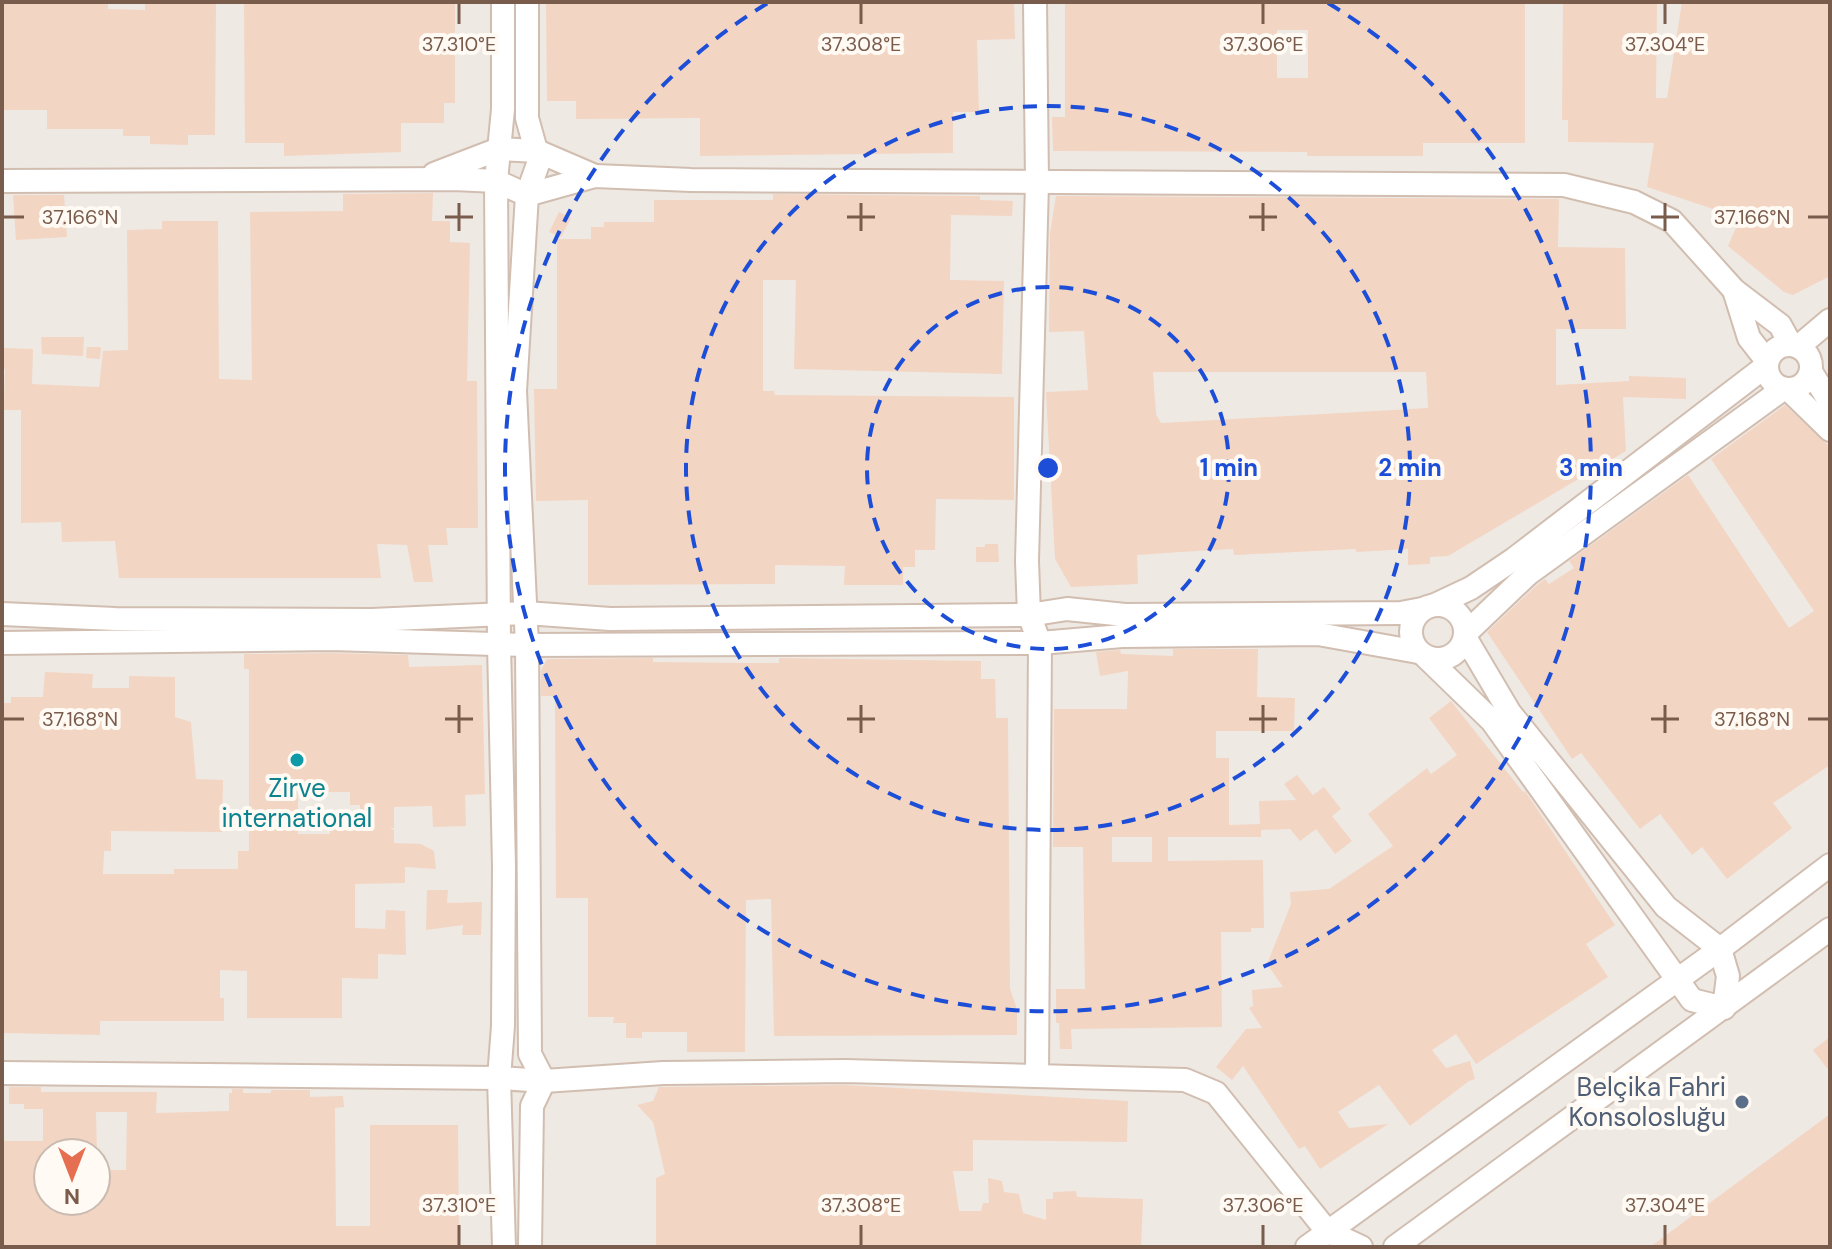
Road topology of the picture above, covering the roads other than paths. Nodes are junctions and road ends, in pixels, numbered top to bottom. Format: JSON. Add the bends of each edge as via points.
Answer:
{"nodes":[{"id":1,"x":503,"y":2,"type":"edge"},
{"id":2,"x":527,"y":2,"type":"edge"},
{"id":3,"x":1035,"y":2,"type":"edge"},
{"id":4,"x":499,"y":149,"type":"junction"},
{"id":5,"x":537,"y":151,"type":"junction"},
{"id":6,"x":595,"y":176,"type":"junction"},
{"id":7,"x":419,"y":180,"type":"junction"},
{"id":8,"x":2,"y":181,"type":"edge"},
{"id":9,"x":496,"y":181,"type":"junction"},
{"id":10,"x":1037,"y":183,"type":"junction"},
{"id":11,"x":527,"y":195,"type":"junction"},
{"id":12,"x":1734,"y":290,"type":"junction"},
{"id":13,"x":1830,"y":320,"type":"edge"},
{"id":14,"x":1795,"y":346,"type":"junction"},
{"id":15,"x":1766,"y":364,"type":"junction"},
{"id":16,"x":1817,"y":364,"type":"edge"},
{"id":17,"x":1786,"y":390,"type":"junction"},
{"id":18,"x":1830,"y":402,"type":"edge"},
{"id":19,"x":1830,"y":430,"type":"edge"},
{"id":20,"x":1600,"y":494,"type":"junction"},
{"id":21,"x":1613,"y":514,"type":"junction"},
{"id":22,"x":1430,"y":607,"type":"junction"},
{"id":23,"x":501,"y":613,"type":"junction"},
{"id":24,"x":526,"y":613,"type":"junction"},
{"id":25,"x":2,"y":614,"type":"edge"},
{"id":26,"x":1029,"y":615,"type":"junction"},
{"id":27,"x":1465,"y":635,"type":"junction"},
{"id":28,"x":2,"y":643,"type":"edge"},
{"id":29,"x":1040,"y":643,"type":"junction"},
{"id":30,"x":499,"y":644,"type":"junction"},
{"id":31,"x":527,"y":645,"type":"junction"},
{"id":32,"x":1422,"y":655,"type":"junction"},
{"id":33,"x":1830,"y":865,"type":"edge"},
{"id":34,"x":504,"y":866,"type":"junction"},
{"id":35,"x":527,"y":867,"type":"junction"},
{"id":36,"x":1830,"y":929,"type":"edge"},
{"id":37,"x":1720,"y":949,"type":"junction"},
{"id":38,"x":1676,"y":979,"type":"junction"},
{"id":39,"x":1724,"y":1008,"type":"junction"},
{"id":40,"x":2,"y":1073,"type":"edge"},
{"id":41,"x":1037,"y":1074,"type":"junction"},
{"id":42,"x":499,"y":1078,"type":"junction"},
{"id":43,"x":544,"y":1081,"type":"junction"},
{"id":44,"x":1324,"y":1239,"type":"edge"},
{"id":45,"x":504,"y":1247,"type":"edge"},
{"id":46,"x":530,"y":1247,"type":"edge"},
{"id":47,"x":1307,"y":1247,"type":"edge"},
{"id":48,"x":1361,"y":1247,"type":"edge"},
{"id":49,"x":1395,"y":1247,"type":"edge"}],
"edges":[{"from":1,"to":4,"type":"street"},
{"from":2,"to":5,"type":"street","via":[[527,118]]},
{"from":3,"to":10,"type":"street"},
{"from":4,"to":5,"type":"street"},
{"from":4,"to":7,"type":"street"},
{"from":4,"to":9,"type":"street"},
{"from":5,"to":6,"type":"street"},
{"from":5,"to":11,"type":"street","via":[[539,161]]},
{"from":6,"to":10,"type":"street"},
{"from":6,"to":11,"type":"street"},
{"from":7,"to":8,"type":"street"},
{"from":7,"to":9,"type":"street"},
{"from":9,"to":11,"type":"street"},
{"from":9,"to":23,"type":"street"},
{"from":10,"to":12,"type":"street","via":[[1564,185],[1634,202],[1672,221]]},
{"from":10,"to":26,"type":"street"},
{"from":11,"to":24,"type":"street","via":[[515,391]]},
{"from":12,"to":14,"type":"street","via":[[1780,325]]},
{"from":12,"to":15,"type":"street","via":[[1749,338]]},
{"from":13,"to":14,"type":"street"},
{"from":14,"to":15,"type":"street","via":[[1779,347]]},
{"from":14,"to":16,"type":"street"},
{"from":15,"to":17,"type":"street","via":[[1771,381]]},
{"from":15,"to":20,"type":"street"},
{"from":16,"to":17,"type":"street","via":[[1805,382]]},
{"from":16,"to":18,"type":"street"},
{"from":17,"to":19,"type":"street"},
{"from":17,"to":21,"type":"street"},
{"from":20,"to":21,"type":"street"},
{"from":20,"to":22,"type":"street","via":[[1471,588]]},
{"from":21,"to":27,"type":"street","via":[[1528,574]]},
{"from":22,"to":26,"type":"street","via":[[1401,613],[1125,615],[1067,609]]},
{"from":22,"to":27,"type":"street","via":[[1456,611]]},
{"from":22,"to":32,"type":"street","via":[[1410,627]]},
{"from":23,"to":24,"type":"street"},
{"from":23,"to":25,"type":"street","via":[[372,620]]},
{"from":23,"to":30,"type":"street"},
{"from":24,"to":26,"type":"street","via":[[610,619]]},
{"from":24,"to":31,"type":"street"},
{"from":26,"to":29,"type":"street"},
{"from":27,"to":32,"type":"street","via":[[1450,657]]},
{"from":27,"to":37,"type":"street","via":[[1510,713],[1656,895]]},
{"from":28,"to":30,"type":"street","via":[[332,639]]},
{"from":29,"to":31,"type":"street"},
{"from":29,"to":32,"type":"street","via":[[1122,636],[1318,634]]},
{"from":29,"to":41,"type":"street"},
{"from":30,"to":31,"type":"street"},
{"from":30,"to":34,"type":"street"},
{"from":31,"to":35,"type":"street"},
{"from":32,"to":38,"type":"street","via":[[1492,721]]},
{"from":33,"to":37,"type":"street"},
{"from":34,"to":35,"type":"street"},
{"from":34,"to":42,"type":"street"},
{"from":35,"to":43,"type":"street","via":[[530,1054]]},
{"from":36,"to":39,"type":"street"},
{"from":37,"to":38,"type":"street"},
{"from":37,"to":39,"type":"street","via":[[1728,976]]},
{"from":38,"to":39,"type":"street","via":[[1692,1000]]},
{"from":38,"to":44,"type":"street"},
{"from":39,"to":49,"type":"street"},
{"from":40,"to":42,"type":"street"},
{"from":41,"to":43,"type":"street","via":[[663,1073]]},
{"from":41,"to":44,"type":"street","via":[[1185,1080],[1216,1093]]},
{"from":42,"to":43,"type":"street"},
{"from":42,"to":45,"type":"street"},
{"from":43,"to":46,"type":"street","via":[[532,1106]]},
{"from":44,"to":47,"type":"street"},
{"from":44,"to":48,"type":"street"}]}
